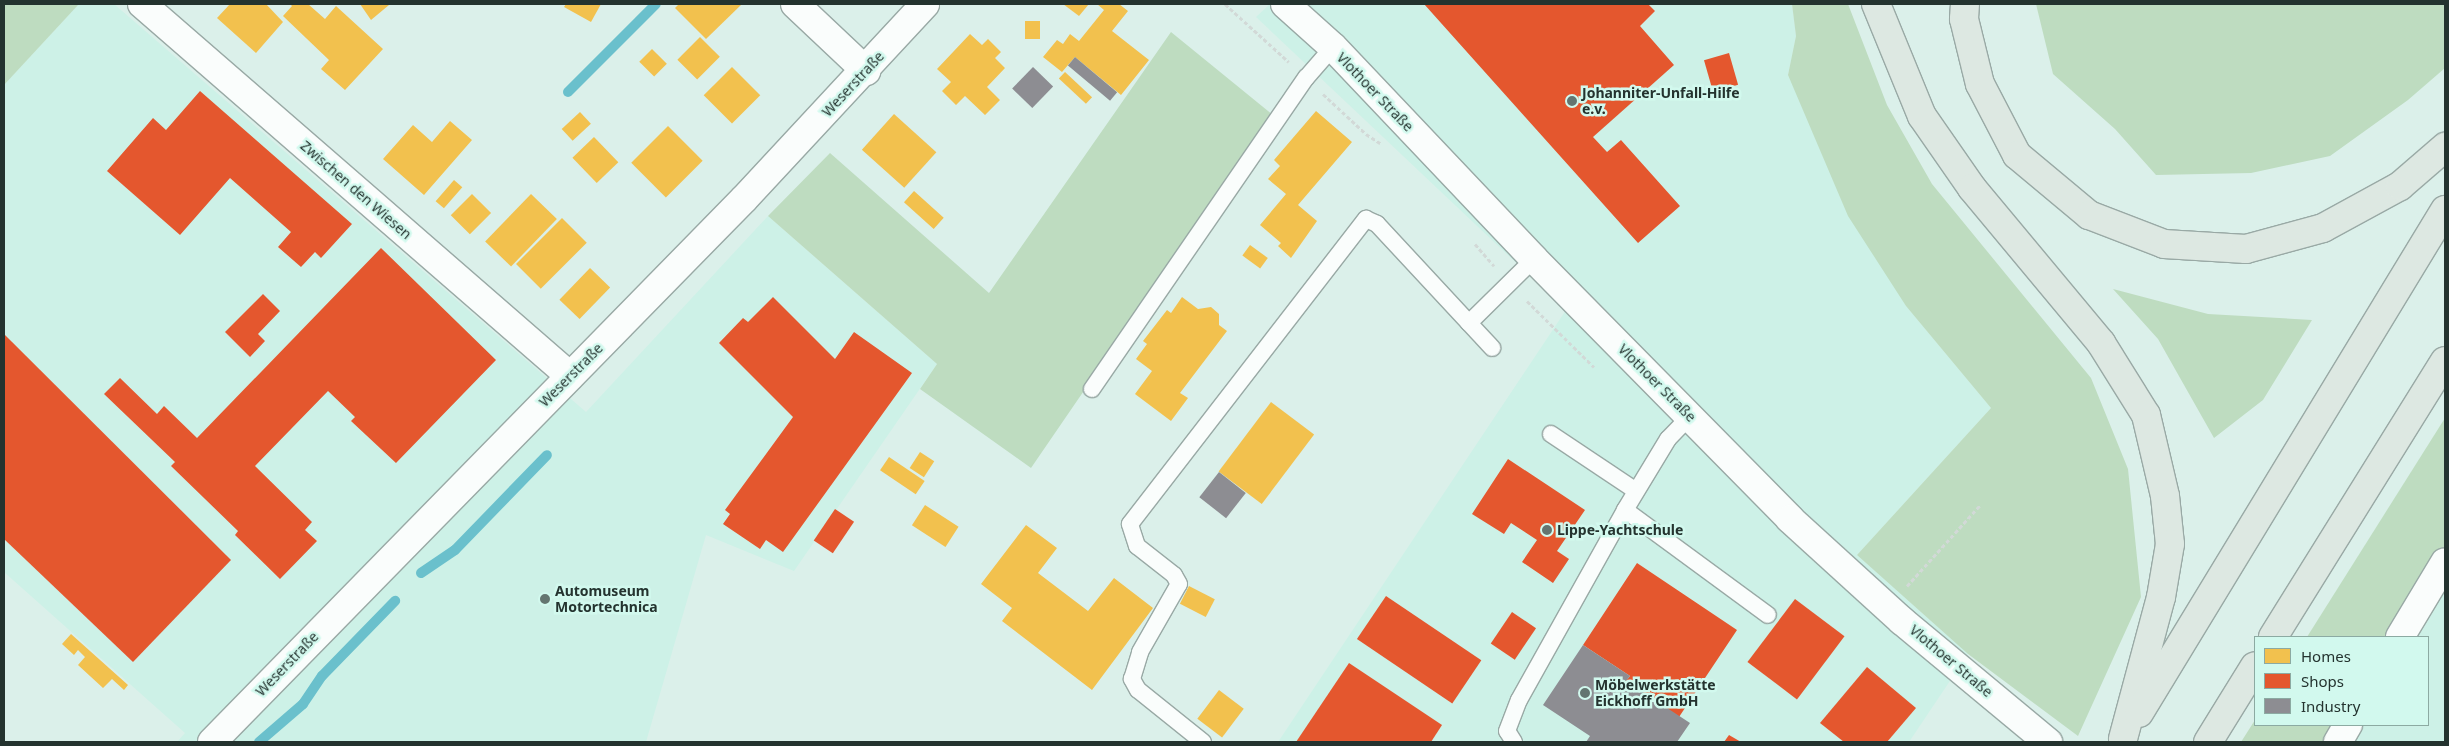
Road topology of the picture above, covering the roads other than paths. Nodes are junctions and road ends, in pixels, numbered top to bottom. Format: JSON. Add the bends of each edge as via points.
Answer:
{"nodes":[{"id":1,"x":142,"y":4,"type":"edge"},
{"id":2,"x":795,"y":4,"type":"edge"},
{"id":3,"x":926,"y":4,"type":"edge"},
{"id":4,"x":1285,"y":4,"type":"edge"},
{"id":5,"x":1876,"y":4,"type":"edge"},
{"id":6,"x":1964,"y":4,"type":"edge"},
{"id":7,"x":1333,"y":47,"type":"junction"},
{"id":8,"x":866,"y":71,"type":"junction"},
{"id":9,"x":2445,"y":147,"type":"edge"},
{"id":10,"x":2445,"y":210,"type":"edge"},
{"id":11,"x":1534,"y":259,"type":"junction"},
{"id":12,"x":1469,"y":323,"type":"junction"},
{"id":13,"x":1492,"y":348,"type":"dead end"},
{"id":14,"x":2445,"y":361,"type":"edge"},
{"id":15,"x":570,"y":376,"type":"junction"},
{"id":16,"x":1092,"y":389,"type":"dead end"},
{"id":17,"x":1690,"y":416,"type":"junction"},
{"id":18,"x":1551,"y":434,"type":"dead end"},
{"id":19,"x":1636,"y":492,"type":"junction"},
{"id":20,"x":1625,"y":510,"type":"junction"},
{"id":21,"x":2445,"y":562,"type":"edge"},
{"id":22,"x":1768,"y":615,"type":"dead end"},
{"id":23,"x":2274,"y":636,"type":"edge"},
{"id":24,"x":2401,"y":636,"type":"edge"},
{"id":25,"x":2254,"y":668,"type":"edge"},
{"id":26,"x":2347,"y":726,"type":"edge"},
{"id":27,"x":2122,"y":741,"type":"edge"},
{"id":28,"x":212,"y":742,"type":"edge"},
{"id":29,"x":1202,"y":742,"type":"edge"},
{"id":30,"x":1514,"y":742,"type":"edge"},
{"id":31,"x":2048,"y":742,"type":"edge"},
{"id":32,"x":2208,"y":742,"type":"edge"},
{"id":33,"x":2338,"y":742,"type":"edge"}],
"edges":[{"from":1,"to":15,"type":"street","name":"Zwischen den Wiesen"},
{"from":2,"to":8,"type":"street"},
{"from":3,"to":8,"type":"street","name":"Weserstraße"},
{"from":4,"to":7,"type":"street","name":"Vlothoer Straße"},
{"from":5,"to":27,"type":"highway","via":[[1922,116],[1972,188],[2101,344],[2146,415],[2166,496],[2170,544],[2161,597]]},
{"from":6,"to":9,"type":"highway","via":[[1964,19],[1980,84],[2017,155],[2089,215],[2164,244],[2246,249],[2322,228],[2400,186]]},
{"from":7,"to":11,"type":"street","name":"Vlothoer Straße"},
{"from":7,"to":16,"type":"lane","via":[[1306,78]]},
{"from":8,"to":15,"type":"street","name":"Weserstraße"},
{"from":10,"to":27,"type":"highway"},
{"from":11,"to":12,"type":"lane"},
{"from":11,"to":17,"type":"street","name":"Vlothoer Straße"},
{"from":12,"to":13,"type":"lane"},
{"from":12,"to":29,"type":"lane","via":[[1378,224],[1366,219],[1130,524],[1137,546],[1174,575],[1178,584],[1140,652],[1132,679],[1138,690]]},
{"from":14,"to":23,"type":"highway"},
{"from":15,"to":28,"type":"street","name":"Weserstraße"},
{"from":17,"to":19,"type":"lane","via":[[1668,439]]},
{"from":17,"to":31,"type":"street","name":"Vlothoer Straße","via":[[1790,519]]},
{"from":18,"to":19,"type":"lane"},
{"from":19,"to":20,"type":"lane"},
{"from":20,"to":22,"type":"lane"},
{"from":20,"to":30,"type":"lane","via":[[1508,723],[1507,730]]},
{"from":21,"to":24,"type":"street"},
{"from":25,"to":32,"type":"highway"},
{"from":26,"to":33,"type":"street"}]}
